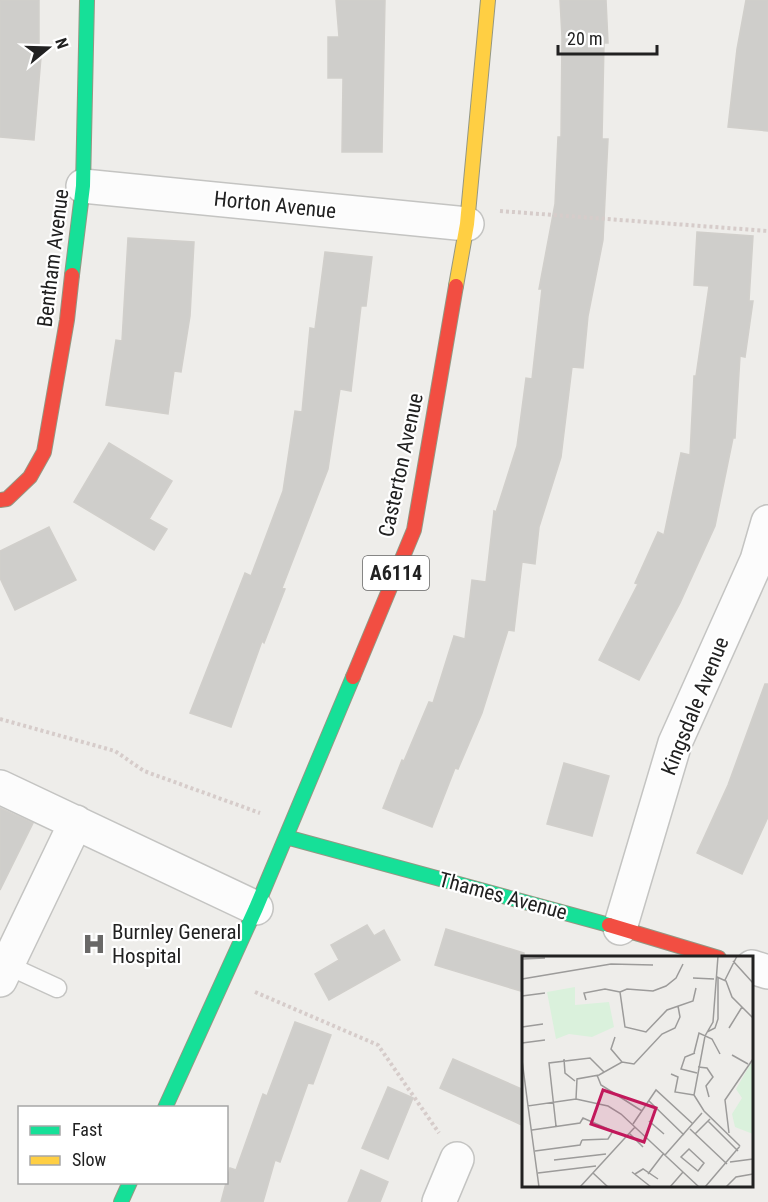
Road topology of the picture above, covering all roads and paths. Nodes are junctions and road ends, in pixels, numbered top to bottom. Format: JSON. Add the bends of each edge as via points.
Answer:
{"nodes":[{"id":1,"x":87,"y":0,"type":"edge"},
{"id":2,"x":488,"y":0,"type":"edge"},
{"id":3,"x":83,"y":186,"type":"junction"},
{"id":4,"x":468,"y":216,"type":"junction"},
{"id":5,"x":768,"y":231,"type":"edge"},
{"id":6,"x":0,"y":500,"type":"edge"},
{"id":7,"x":768,"y":522,"type":"edge"},
{"id":8,"x":0,"y":719,"type":"edge"},
{"id":9,"x":0,"y":787,"type":"edge"},
{"id":10,"x":76,"y":822,"type":"junction"},
{"id":11,"x":289,"y":830,"type":"junction"},
{"id":12,"x":256,"y":908,"type":"junction"},
{"id":13,"x":620,"y":928,"type":"junction"},
{"id":14,"x":716,"y":956,"type":"edge"},
{"id":15,"x":753,"y":967,"type":"edge"},
{"id":16,"x":3,"y":972,"type":"edge"},
{"id":17,"x":768,"y":972,"type":"edge"},
{"id":18,"x":224,"y":979,"type":"junction"},
{"id":19,"x":57,"y":988,"type":"dead end"},
{"id":20,"x":165,"y":1106,"type":"edge"},
{"id":21,"x":457,"y":1159,"type":"joint"},
{"id":22,"x":129,"y":1184,"type":"edge"},
{"id":23,"x":122,"y":1202,"type":"edge"},
{"id":24,"x":439,"y":1202,"type":"edge"}],
"edges":[{"from":1,"to":3,"type":"main road","name":"Bentham Avenue"},
{"from":2,"to":4,"type":"main road","name":"Casterton Avenue","number":"A6114"},
{"from":3,"to":4,"type":"street","name":"Horton Avenue"},
{"from":3,"to":6,"type":"main road","name":"Bentham Avenue","via":[[67,320],[44,452],[30,477],[7,499]]},
{"from":4,"to":5,"type":"path"},
{"from":4,"to":11,"type":"main road","name":"Casterton Avenue","number":"A6114","via":[[414,530]]},
{"from":7,"to":13,"type":"street","name":"Kingsdale Avenue","via":[[757,560],[675,743]]},
{"from":8,"to":11,"type":"path","via":[[115,751],[144,771]]},
{"from":9,"to":10,"type":"street"},
{"from":10,"to":12,"type":"street"},
{"from":10,"to":16,"type":"street"},
{"from":11,"to":12,"type":"main road","name":"Casterton Avenue","number":"A6114"},
{"from":11,"to":13,"type":"main road","name":"Thames Avenue"},
{"from":12,"to":18,"type":"main road","name":"Casterton Avenue","number":"A6114"},
{"from":13,"to":14,"type":"main road","name":"Thames Avenue"},
{"from":15,"to":17,"type":"street"},
{"from":16,"to":19,"type":"lane"},
{"from":18,"to":20,"type":"main road","name":"Casterton Avenue","number":"A6114"},
{"from":18,"to":21,"type":"path","via":[[378,1045]]},
{"from":21,"to":24,"type":"street"},
{"from":22,"to":23,"type":"main road"}]}
